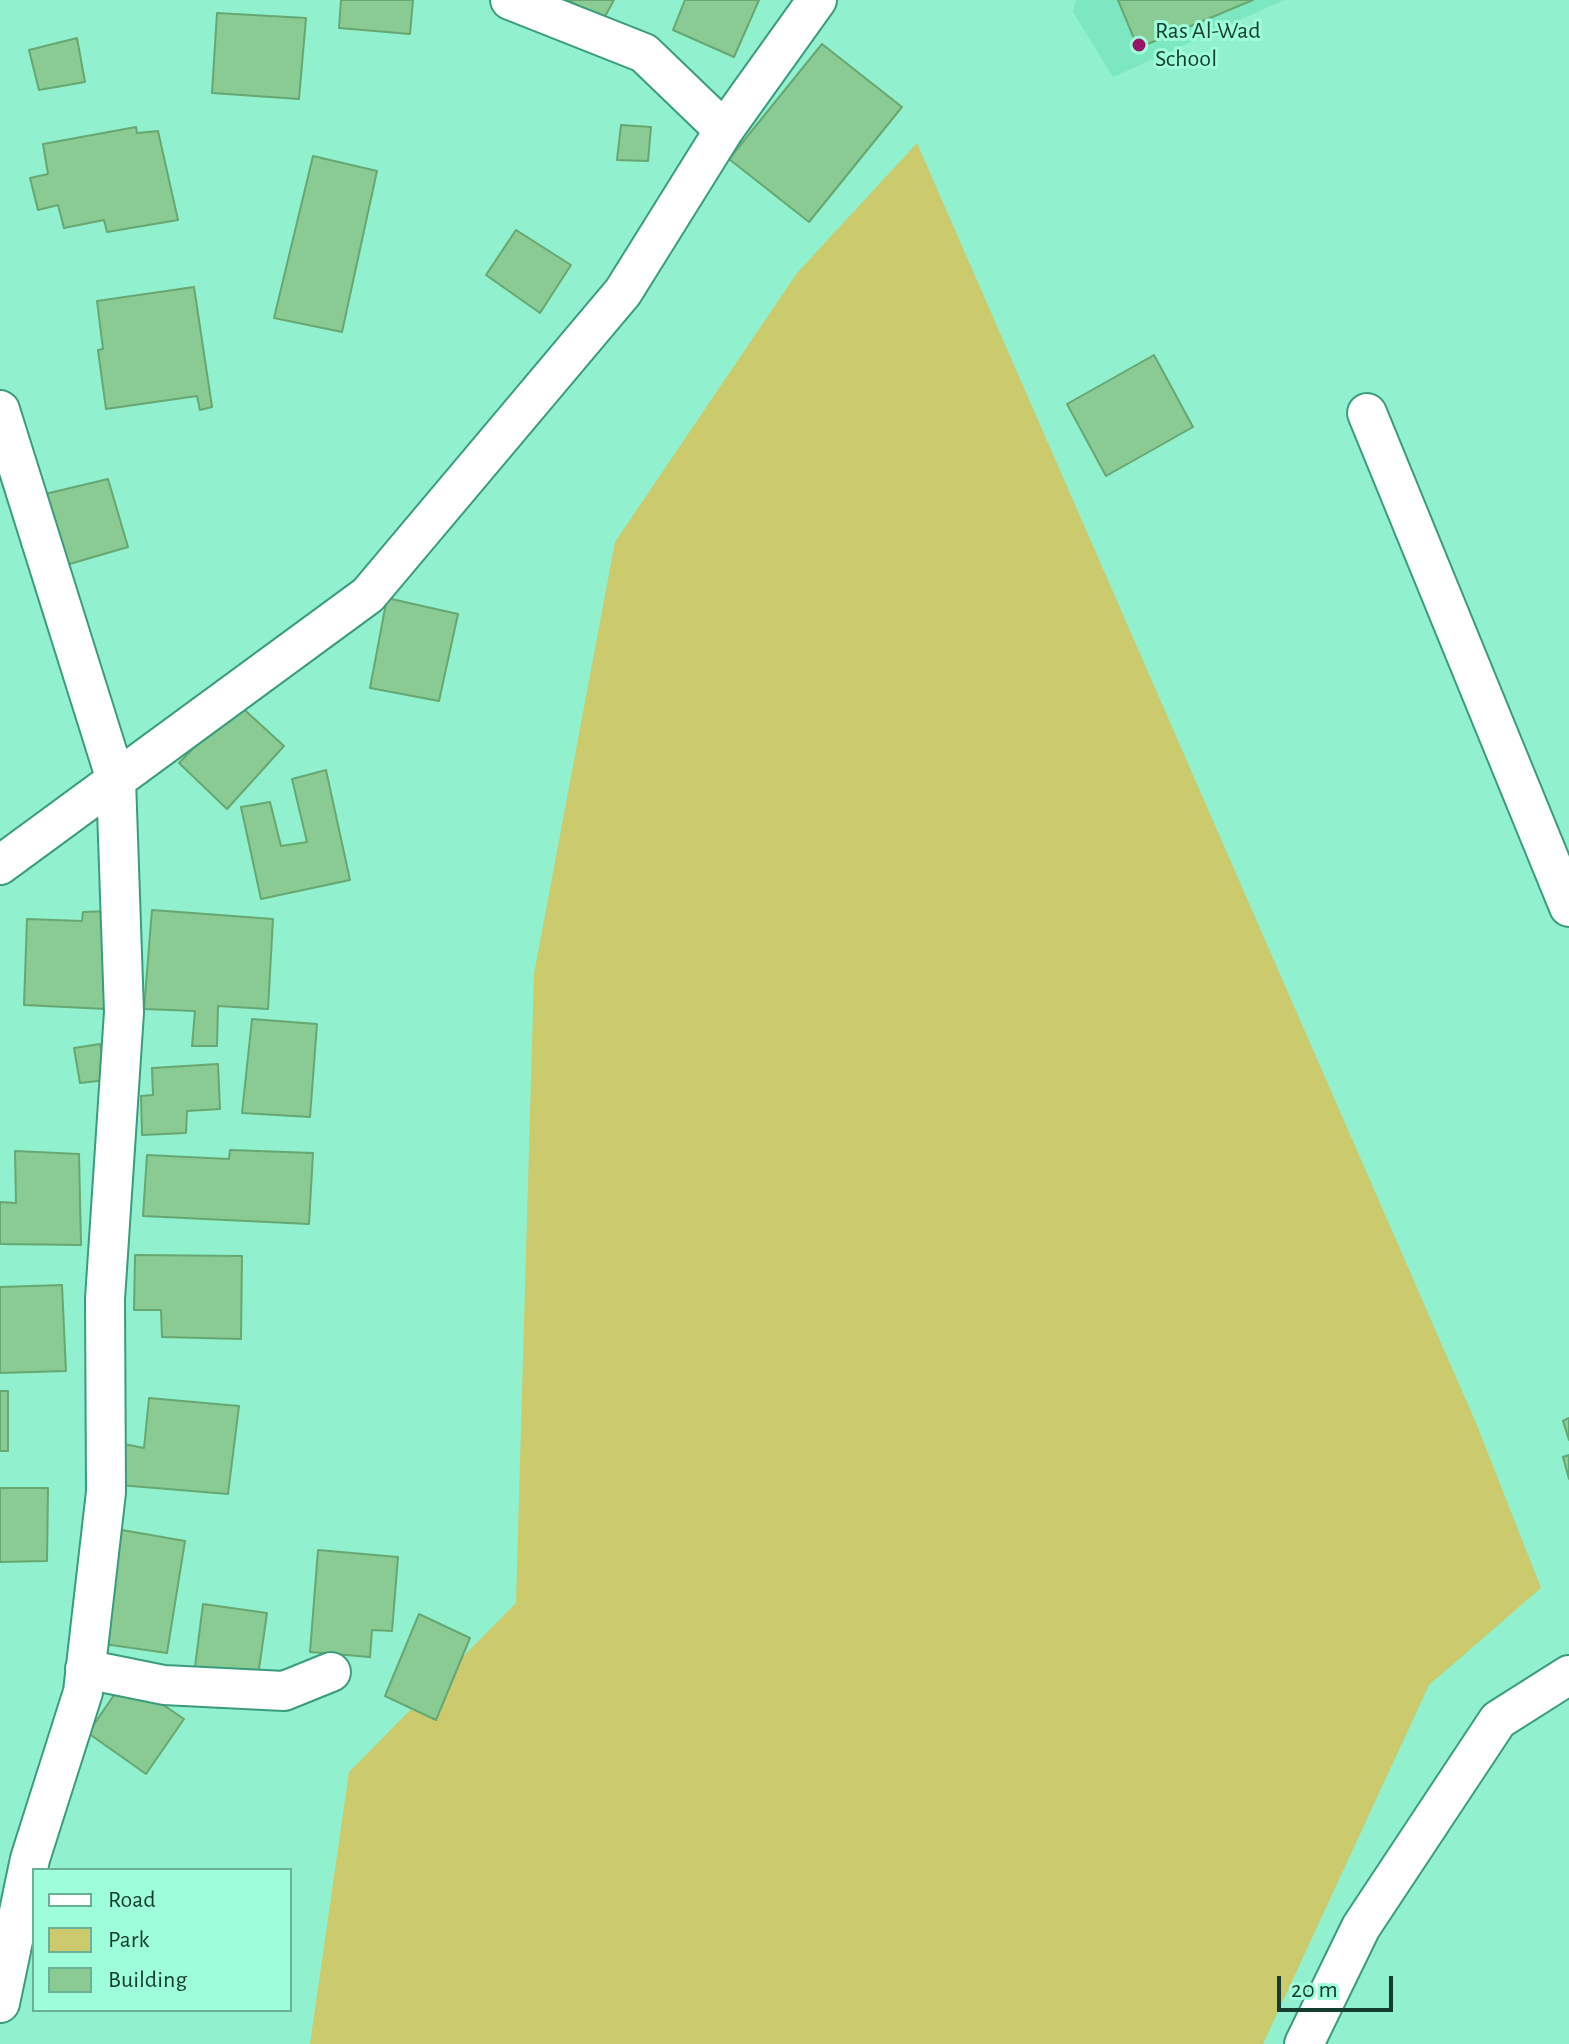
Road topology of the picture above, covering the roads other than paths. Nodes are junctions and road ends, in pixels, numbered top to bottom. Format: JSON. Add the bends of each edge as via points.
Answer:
{"nodes":[{"id":1,"x":510,"y":0,"type":"edge"},
{"id":2,"x":817,"y":0,"type":"edge"},
{"id":3,"x":724,"y":130,"type":"junction"},
{"id":4,"x":0,"y":410,"type":"edge"},
{"id":5,"x":1367,"y":413,"type":"dead end"},
{"id":6,"x":116,"y":780,"type":"junction"},
{"id":7,"x":0,"y":865,"type":"edge"},
{"id":8,"x":1569,"y":907,"type":"edge"},
{"id":9,"x":85,"y":1669,"type":"junction"},
{"id":10,"x":331,"y":1672,"type":"dead end"},
{"id":11,"x":1569,"y":1675,"type":"edge"},
{"id":12,"x":0,"y":2003,"type":"edge"},
{"id":13,"x":1304,"y":2044,"type":"edge"}],
"edges":[{"from":1,"to":3,"type":"street","via":[[644,53]]},
{"from":2,"to":3,"type":"street"},
{"from":3,"to":6,"type":"street","via":[[623,292],[368,595]]},
{"from":4,"to":6,"type":"street"},
{"from":5,"to":8,"type":"street"},
{"from":6,"to":7,"type":"street"},
{"from":6,"to":9,"type":"street","via":[[124,1012],[105,1299],[106,1492]]},
{"from":9,"to":10,"type":"street","via":[[164,1685],[284,1691]]},
{"from":9,"to":12,"type":"street","via":[[83,1692],[30,1859]]},
{"from":11,"to":13,"type":"street","via":[[1498,1720],[1361,1927]]}]}
